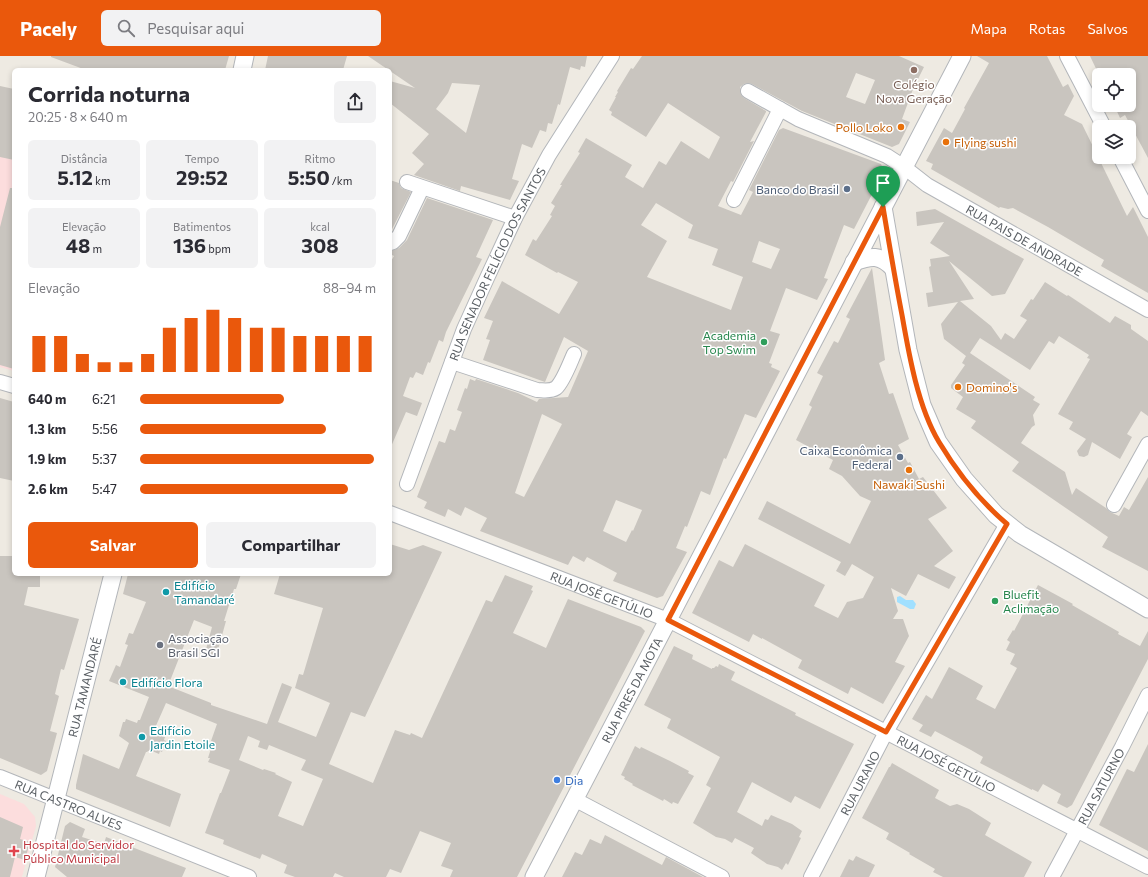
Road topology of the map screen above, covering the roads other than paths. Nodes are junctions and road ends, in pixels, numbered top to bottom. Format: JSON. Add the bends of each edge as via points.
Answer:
{"nodes":[{"id":1,"x":245,"y":56,"type":"edge"},
{"id":2,"x":612,"y":56,"type":"edge"},
{"id":3,"x":962,"y":56,"type":"edge"},
{"id":4,"x":1067,"y":56,"type":"edge"},
{"id":5,"x":242,"y":68,"type":"edge"},
{"id":6,"x":748,"y":91,"type":"dead end"},
{"id":7,"x":780,"y":109,"type":"junction"},
{"id":8,"x":1100,"y":120,"type":"edge"},
{"id":9,"x":1124,"y":164,"type":"edge"},
{"id":10,"x":904,"y":166,"type":"junction"},
{"id":11,"x":407,"y":182,"type":"dead end"},
{"id":12,"x":422,"y":188,"type":"junction"},
{"id":13,"x":734,"y":200,"type":"dead end"},
{"id":14,"x":883,"y":207,"type":"junction"},
{"id":15,"x":1148,"y":211,"type":"edge"},
{"id":16,"x":515,"y":218,"type":"junction"},
{"id":17,"x":392,"y":242,"type":"edge"},
{"id":18,"x":854,"y":262,"type":"junction"},
{"id":19,"x":893,"y":268,"type":"junction"},
{"id":20,"x":1148,"y":310,"type":"edge"},
{"id":21,"x":574,"y":354,"type":"dead end"},
{"id":22,"x":452,"y":362,"type":"junction"},
{"id":23,"x":0,"y":382,"type":"edge"},
{"id":24,"x":12,"y":385,"type":"edge"},
{"id":25,"x":1148,"y":444,"type":"edge"},
{"id":26,"x":407,"y":484,"type":"dead end"},
{"id":27,"x":1114,"y":506,"type":"dead end"},
{"id":28,"x":392,"y":513,"type":"edge"},
{"id":29,"x":1007,"y":524,"type":"junction"},
{"id":30,"x":112,"y":576,"type":"edge"},
{"id":31,"x":1148,"y":609,"type":"edge"},
{"id":32,"x":668,"y":620,"type":"junction"},
{"id":33,"x":1148,"y":695,"type":"edge"},
{"id":34,"x":886,"y":732,"type":"junction"},
{"id":35,"x":0,"y":777,"type":"edge"},
{"id":36,"x":574,"y":799,"type":"junction"},
{"id":37,"x":56,"y":800,"type":"junction"},
{"id":38,"x":1078,"y":831,"type":"junction"},
{"id":39,"x":1148,"y":868,"type":"edge"},
{"id":40,"x":36,"y":877,"type":"edge"},
{"id":41,"x":249,"y":877,"type":"edge"},
{"id":42,"x":534,"y":877,"type":"edge"},
{"id":43,"x":722,"y":877,"type":"edge"},
{"id":44,"x":811,"y":877,"type":"edge"},
{"id":45,"x":1052,"y":877,"type":"edge"}],
"edges":[{"from":1,"to":5,"type":"street"},
{"from":2,"to":16,"type":"street","name":"RUA SENADOR FELÍCIO DOS SANTOS","via":[[549,155]]},
{"from":3,"to":10,"type":"street","name":"RUA PIRES DA MOTA"},
{"from":4,"to":8,"type":"street"},
{"from":6,"to":7,"type":"street","name":"RUA PAIS DE ANDRADE"},
{"from":7,"to":10,"type":"street","name":"RUA PAIS DE ANDRADE"},
{"from":7,"to":13,"type":"street"},
{"from":9,"to":15,"type":"street"},
{"from":10,"to":14,"type":"street","name":"RUA PIRES DA MOTA"},
{"from":10,"to":20,"type":"street","name":"RUA PAIS DE ANDRADE","via":[[927,185]]},
{"from":11,"to":12,"type":"street"},
{"from":12,"to":16,"type":"street"},
{"from":12,"to":17,"type":"street","via":[[399,236]]},
{"from":14,"to":18,"type":"street","name":"RUA PIRES DA MOTA"},
{"from":14,"to":19,"type":"street"},
{"from":16,"to":22,"type":"street","name":"RUA SENADOR FELÍCIO DOS SANTOS","via":[[464,329]]},
{"from":18,"to":19,"type":"street","via":[[878,257]]},
{"from":18,"to":32,"type":"street","name":"RUA PIRES DA MOTA"},
{"from":19,"to":29,"type":"street","via":[[908,350],[922,405],[938,442],[964,479],[987,506]]},
{"from":21,"to":22,"type":"street","via":[[560,383],[555,389],[548,391],[537,390]]},
{"from":22,"to":26,"type":"street","name":"RUA SENADOR FELÍCIO DOS SANTOS"},
{"from":23,"to":24,"type":"street"},
{"from":25,"to":27,"type":"street"},
{"from":28,"to":32,"type":"street","name":"RUA JOSÉ GETÚLIO"},
{"from":29,"to":31,"type":"street"},
{"from":29,"to":34,"type":"street","name":"RUA URANO"},
{"from":30,"to":37,"type":"street","name":"RUA TAMANDARÉ"},
{"from":32,"to":34,"type":"street","name":"RUA JOSÉ GETÚLIO"},
{"from":32,"to":36,"type":"street","name":"RUA PIRES DA MOTA"},
{"from":33,"to":38,"type":"street","name":"RUA SATURNO"},
{"from":34,"to":38,"type":"street","name":"RUA JOSÉ GETÚLIO"},
{"from":34,"to":44,"type":"street","name":"RUA URANO"},
{"from":35,"to":37,"type":"street","name":"RUA CASTRO ALVES"},
{"from":36,"to":42,"type":"street","name":"RUA PIRES DA MOTA"},
{"from":36,"to":43,"type":"street"},
{"from":37,"to":40,"type":"street","name":"RUA TAMANDARÉ"},
{"from":37,"to":41,"type":"street","name":"RUA CASTRO ALVES"},
{"from":38,"to":39,"type":"street","name":"RUA JOSÉ GETÚLIO"},
{"from":38,"to":45,"type":"street","name":"RUA SATURNO"}]}
